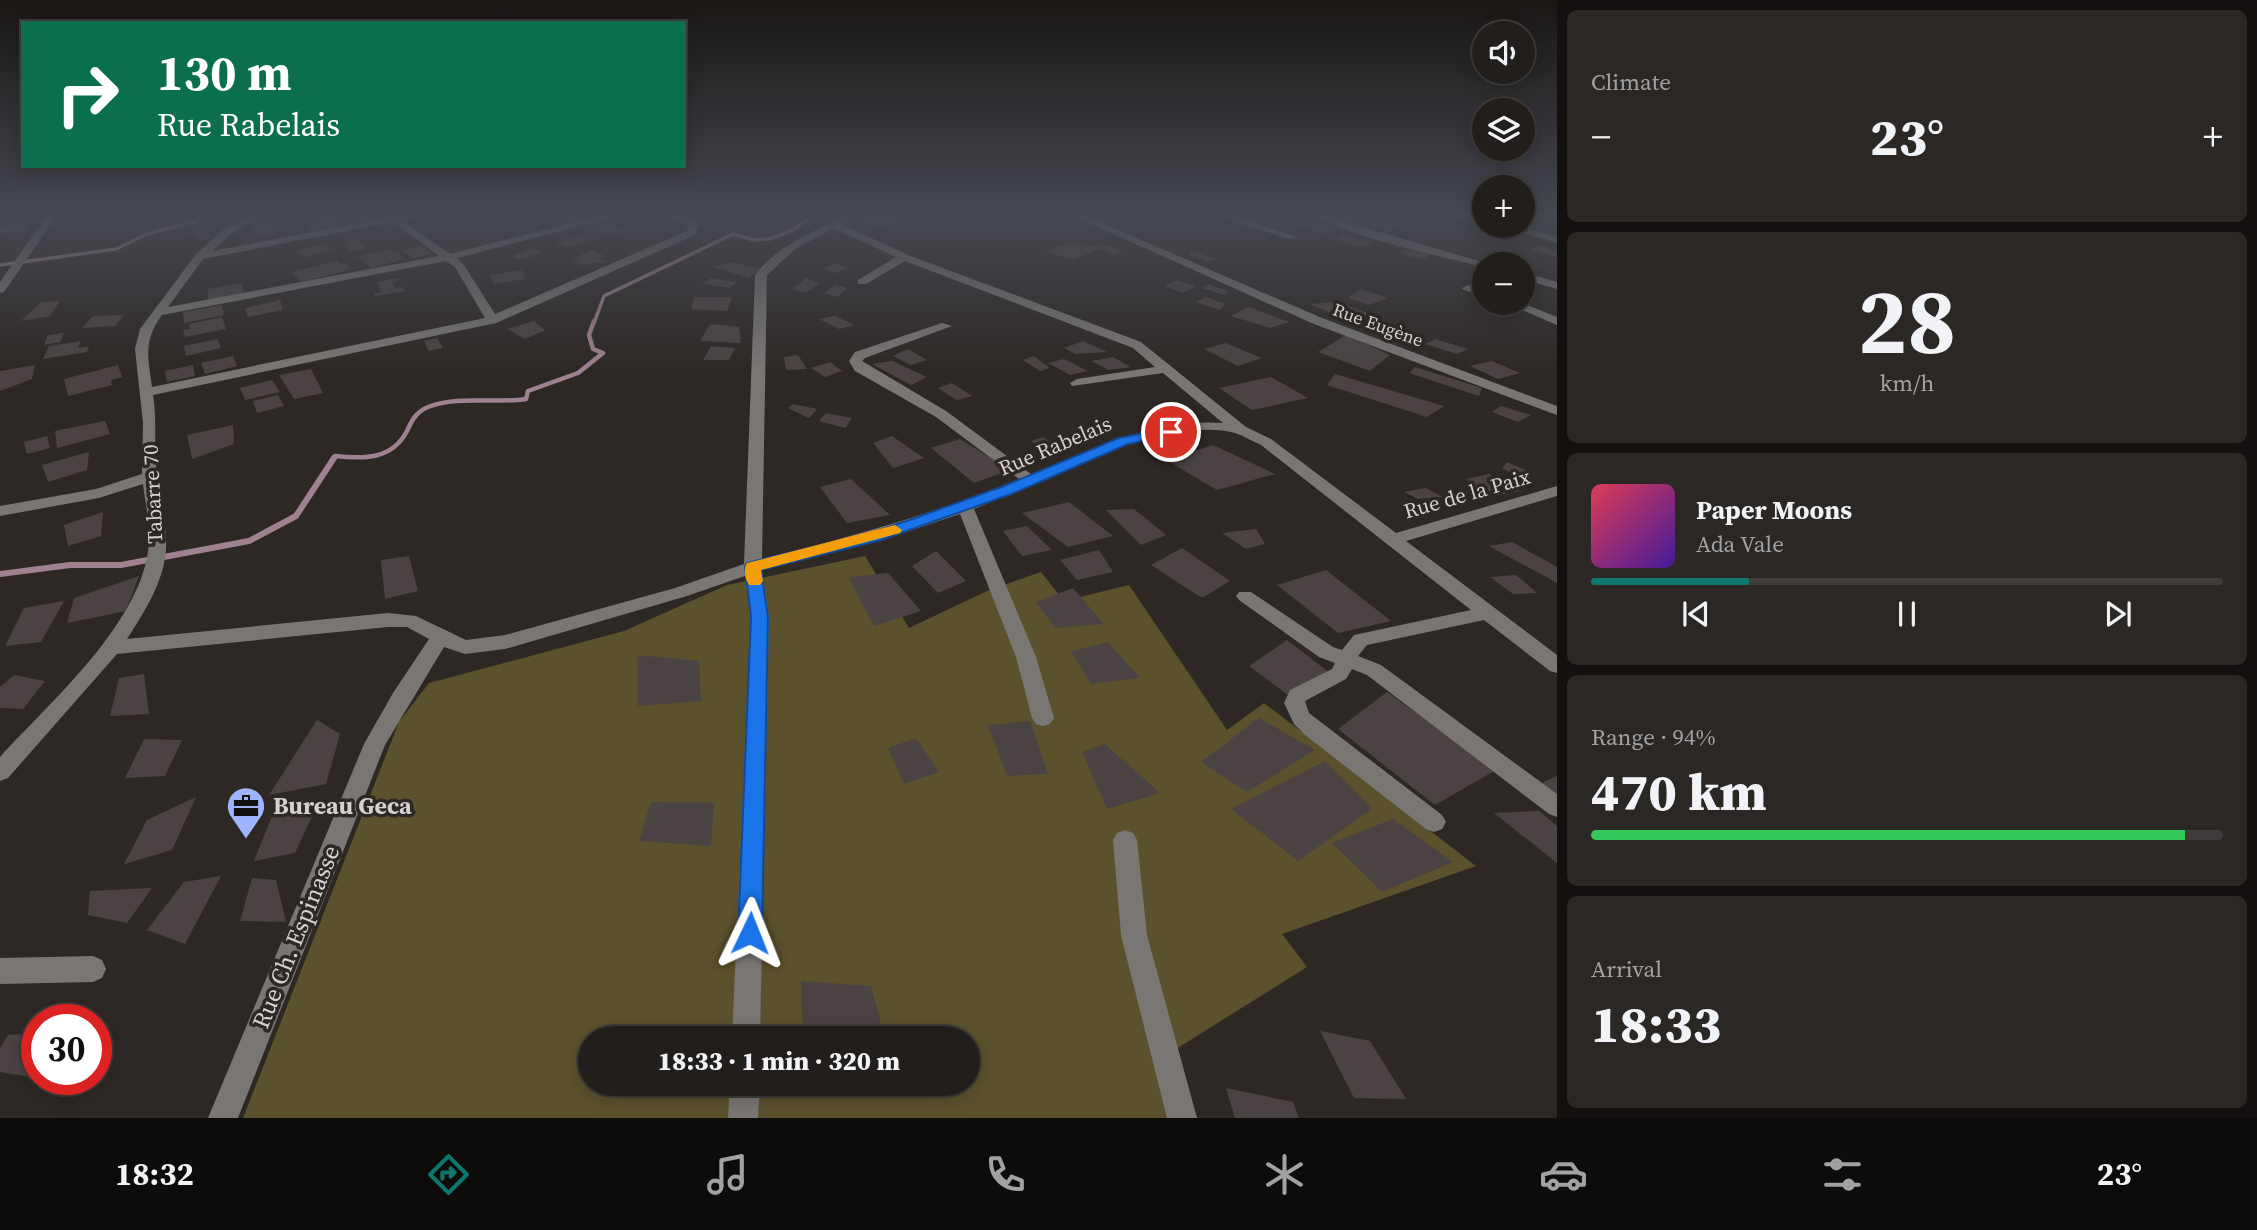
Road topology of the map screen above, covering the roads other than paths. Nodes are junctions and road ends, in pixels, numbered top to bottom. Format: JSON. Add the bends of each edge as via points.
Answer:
{"nodes":[{"id":1,"x":17,"y":266,"type":"edge"},
{"id":2,"x":192,"y":266,"type":"edge"},
{"id":3,"x":401,"y":266,"type":"edge"},
{"id":4,"x":460,"y":266,"type":"edge"},
{"id":5,"x":615,"y":266,"type":"edge"},
{"id":6,"x":767,"y":266,"type":"edge"},
{"id":7,"x":889,"y":266,"type":"edge"},
{"id":8,"x":928,"y":266,"type":"edge"},
{"id":9,"x":1193,"y":266,"type":"edge"},
{"id":10,"x":1535,"y":279,"type":"edge"},
{"id":11,"x":862,"y":282,"type":"dead end"},
{"id":12,"x":1557,"y":286,"type":"edge"},
{"id":13,"x":1468,"y":288,"type":"dead end"},
{"id":14,"x":1472,"y":289,"type":"edge"},
{"id":15,"x":0,"y":290,"type":"edge"},
{"id":16,"x":1535,"y":312,"type":"edge"},
{"id":17,"x":156,"y":313,"type":"junction"},
{"id":18,"x":492,"y":320,"type":"junction"},
{"id":19,"x":1557,"y":321,"type":"edge"},
{"id":20,"x":946,"y":326,"type":"dead end"},
{"id":21,"x":1165,"y":369,"type":"junction"},
{"id":22,"x":1077,"y":383,"type":"dead end"},
{"id":23,"x":148,"y":393,"type":"junction"},
{"id":24,"x":1557,"y":411,"type":"edge"},
{"id":25,"x":1241,"y":430,"type":"junction"},
{"id":26,"x":150,"y":477,"type":"junction"},
{"id":27,"x":1031,"y":481,"type":"junction"},
{"id":28,"x":1557,"y":491,"type":"edge"},
{"id":29,"x":965,"y":507,"type":"junction"},
{"id":30,"x":0,"y":511,"type":"edge"},
{"id":31,"x":1391,"y":540,"type":"junction"},
{"id":32,"x":753,"y":567,"type":"junction"},
{"id":33,"x":1245,"y":596,"type":"dead end"},
{"id":34,"x":1487,"y":613,"type":"junction"},
{"id":35,"x":440,"y":638,"type":"junction"},
{"id":36,"x":111,"y":648,"type":"junction"},
{"id":37,"x":1347,"y":658,"type":"junction"},
{"id":38,"x":1557,"y":666,"type":"edge"},
{"id":39,"x":1043,"y":718,"type":"dead end"},
{"id":40,"x":0,"y":772,"type":"edge"},
{"id":41,"x":1557,"y":807,"type":"edge"},
{"id":42,"x":1434,"y":822,"type":"dead end"},
{"id":43,"x":1125,"y":840,"type":"dead end"},
{"id":44,"x":93,"y":970,"type":"dead end"},
{"id":45,"x":0,"y":971,"type":"edge"},
{"id":46,"x":747,"y":1026,"type":"edge"},
{"id":47,"x":744,"y":1096,"type":"edge"},
{"id":48,"x":223,"y":1118,"type":"edge"},
{"id":49,"x":743,"y":1118,"type":"edge"},
{"id":50,"x":1182,"y":1118,"type":"edge"}],
"edges":[{"from":1,"to":15,"type":"street"},
{"from":2,"to":17,"type":"street","name":"Tabarre 70"},
{"from":3,"to":17,"type":"street"},
{"from":4,"to":18,"type":"street"},
{"from":5,"to":18,"type":"street"},
{"from":6,"to":32,"type":"street","via":[[761,275]]},
{"from":7,"to":11,"type":"street"},
{"from":8,"to":21,"type":"street","via":[[1137,345]]},
{"from":9,"to":24,"type":"street","name":"Rue Eugène","via":[[1318,321]]},
{"from":10,"to":12,"type":"street"},
{"from":13,"to":14,"type":"street"},
{"from":16,"to":19,"type":"street"},
{"from":17,"to":23,"type":"street","name":"Tabarre 70","via":[[141,349]]},
{"from":18,"to":23,"type":"street"},
{"from":20,"to":27,"type":"street","via":[[860,355],[855,361],[941,414]]},
{"from":21,"to":22,"type":"street"},
{"from":21,"to":25,"type":"street"},
{"from":23,"to":26,"type":"street","name":"Tabarre 70"},
{"from":25,"to":27,"type":"street","name":"Rue Rabelais","via":[[1191,429],[1124,441]]},
{"from":25,"to":31,"type":"street","name":"Rue Rabelais","via":[[1266,442]]},
{"from":26,"to":30,"type":"street","via":[[99,493]]},
{"from":26,"to":36,"type":"street","name":"Tabarre 70","via":[[158,543],[155,558],[139,606]]},
{"from":27,"to":29,"type":"street","name":"Rue Rabelais"},
{"from":28,"to":31,"type":"street","name":"Rue de la Paix"},
{"from":29,"to":32,"type":"street","name":"Rue Rabelais","via":[[876,536]]},
{"from":29,"to":39,"type":"street","via":[[1026,657]]},
{"from":31,"to":34,"type":"street","name":"Rue Rabelais"},
{"from":32,"to":35,"type":"street","via":[[505,642],[465,647]]},
{"from":32,"to":46,"type":"street","via":[[760,617]]},
{"from":33,"to":37,"type":"street","via":[[1326,652]]},
{"from":34,"to":37,"type":"street","via":[[1362,640]]},
{"from":34,"to":38,"type":"street","name":"Rue Rabelais"},
{"from":35,"to":36,"type":"street","via":[[418,624],[388,620]]},
{"from":35,"to":48,"type":"street","name":"Rue Ch. Espinasse","via":[[375,744]]},
{"from":36,"to":40,"type":"street","name":"Tabarre 70"},
{"from":37,"to":41,"type":"street","via":[[1374,670]]},
{"from":37,"to":42,"type":"street","via":[[1339,674],[1297,696],[1296,710],[1313,729]]},
{"from":43,"to":50,"type":"street","via":[[1135,935]]},
{"from":44,"to":45,"type":"street"},
{"from":47,"to":49,"type":"street"}]}
